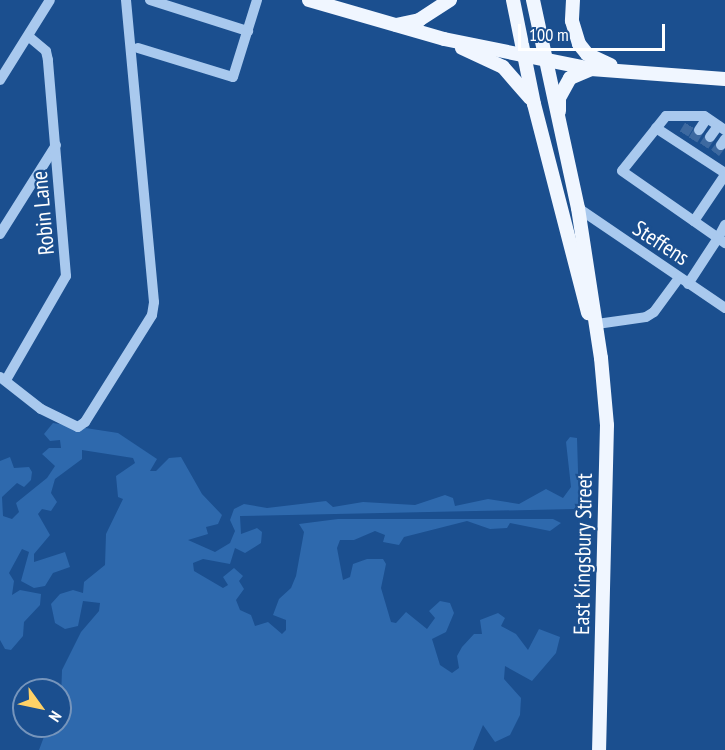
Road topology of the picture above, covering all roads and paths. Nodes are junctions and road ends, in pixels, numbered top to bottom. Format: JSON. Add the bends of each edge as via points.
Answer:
{"nodes":[{"id":1,"x":50,"y":0,"type":"edge"},
{"id":2,"x":126,"y":0,"type":"edge"},
{"id":3,"x":150,"y":0,"type":"edge"},
{"id":4,"x":257,"y":0,"type":"edge"},
{"id":5,"x":309,"y":0,"type":"edge"},
{"id":6,"x":450,"y":0,"type":"edge"},
{"id":7,"x":513,"y":0,"type":"edge"},
{"id":8,"x":533,"y":0,"type":"edge"},
{"id":9,"x":573,"y":0,"type":"edge"},
{"id":10,"x":394,"y":25,"type":"junction"},
{"id":11,"x":248,"y":31,"type":"junction"},
{"id":12,"x":28,"y":36,"type":"junction"},
{"id":13,"x":444,"y":39,"type":"junction"},
{"id":14,"x":138,"y":48,"type":"dead end"},
{"id":15,"x":523,"y":53,"type":"junction"},
{"id":16,"x":546,"y":58,"type":"junction"},
{"id":17,"x":591,"y":69,"type":"junction"},
{"id":18,"x":664,"y":75,"type":"junction"},
{"id":19,"x":725,"y":79,"type":"edge"},
{"id":20,"x":0,"y":80,"type":"edge"},
{"id":21,"x":534,"y":104,"type":"junction"},
{"id":22,"x":559,"y":122,"type":"junction"},
{"id":23,"x":656,"y":128,"type":"junction"},
{"id":24,"x":721,"y":128,"type":"edge"},
{"id":25,"x":690,"y":133,"type":"junction"},
{"id":26,"x":56,"y":145,"type":"junction"},
{"id":27,"x":704,"y":146,"type":"junction"},
{"id":28,"x":717,"y":150,"type":"edge"},
{"id":29,"x":725,"y":174,"type":"edge"},
{"id":30,"x":578,"y":208,"type":"junction"},
{"id":31,"x":694,"y":221,"type":"junction"},
{"id":32,"x":725,"y":225,"type":"edge"},
{"id":33,"x":0,"y":234,"type":"edge"},
{"id":34,"x":722,"y":240,"type":"edge"},
{"id":35,"x":684,"y":281,"type":"junction"},
{"id":36,"x":725,"y":308,"type":"edge"},
{"id":37,"x":597,"y":324,"type":"junction"},
{"id":38,"x":601,"y":358,"type":"junction"},
{"id":39,"x":3,"y":379,"type":"edge"},
{"id":40,"x":599,"y":750,"type":"edge"}],
"edges":[{"from":1,"to":12,"type":"street"},
{"from":2,"to":39,"type":"street","via":[[154,302],[144,330],[78,427],[41,408]]},
{"from":3,"to":11,"type":"street"},
{"from":4,"to":11,"type":"street"},
{"from":5,"to":10,"type":"main road"},
{"from":6,"to":10,"type":"main road","via":[[419,20]]},
{"from":7,"to":15,"type":"main road","name":"East Kingsbury Street"},
{"from":8,"to":16,"type":"main road","name":"East Kingsbury Street"},
{"from":9,"to":18,"type":"main road","via":[[572,21],[587,54],[600,63]]},
{"from":10,"to":13,"type":"main road"},
{"from":11,"to":14,"type":"street","via":[[233,77]]},
{"from":12,"to":20,"type":"street"},
{"from":12,"to":26,"type":"street","name":"Robin Lane","via":[[46,51]]},
{"from":13,"to":15,"type":"main road"},
{"from":13,"to":21,"type":"main road","via":[[503,67]]},
{"from":15,"to":16,"type":"main road"},
{"from":15,"to":21,"type":"main road","name":"East Kingsbury Street"},
{"from":16,"to":17,"type":"main road"},
{"from":16,"to":22,"type":"main road","name":"East Kingsbury Street"},
{"from":17,"to":18,"type":"main road"},
{"from":17,"to":22,"type":"main road","via":[[570,78],[564,87]]},
{"from":18,"to":19,"type":"main road"},
{"from":21,"to":38,"type":"main road","name":"East Kingsbury Street"},
{"from":22,"to":30,"type":"main road","name":"East Kingsbury Street"},
{"from":23,"to":25,"type":"street"},
{"from":23,"to":25,"type":"street","via":[[666,116]]},
{"from":23,"to":31,"type":"street","via":[[622,171]]},
{"from":24,"to":25,"type":"street","via":[[708,118]]},
{"from":24,"to":27,"type":"street"},
{"from":25,"to":27,"type":"street"},
{"from":26,"to":33,"type":"street"},
{"from":26,"to":39,"type":"street","name":"Robin Lane","via":[[66,276]]},
{"from":27,"to":28,"type":"street"},
{"from":28,"to":29,"type":"street"},
{"from":29,"to":31,"type":"street"},
{"from":30,"to":35,"type":"street","name":"Steffens"},
{"from":30,"to":37,"type":"main road","name":"East Kingsbury Street"},
{"from":31,"to":34,"type":"street"},
{"from":32,"to":34,"type":"street"},
{"from":34,"to":35,"type":"street"},
{"from":35,"to":36,"type":"street","name":"Steffens"},
{"from":35,"to":37,"type":"street","via":[[646,317]]},
{"from":37,"to":38,"type":"main road","name":"East Kingsbury Street"},
{"from":38,"to":40,"type":"main road","name":"East Kingsbury Street","via":[[607,425]]}]}
